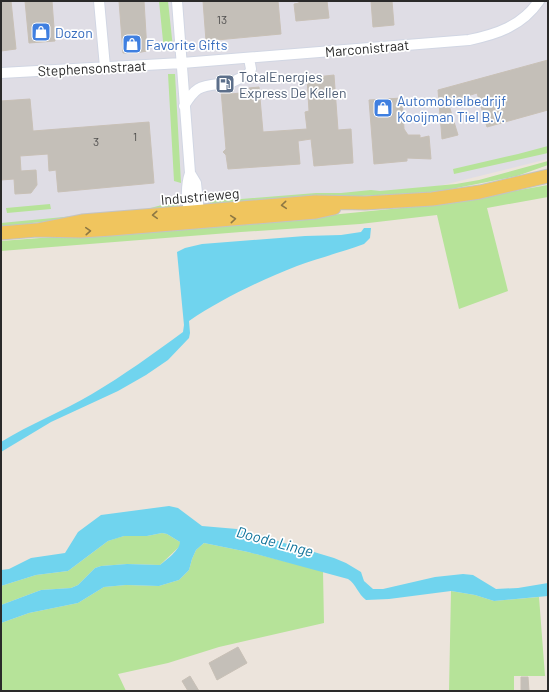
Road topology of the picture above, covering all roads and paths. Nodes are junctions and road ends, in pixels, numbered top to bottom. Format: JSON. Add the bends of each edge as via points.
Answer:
{"nodes":[{"id":1,"x":99,"y":1,"type":"edge"},
{"id":2,"x":177,"y":1,"type":"edge"},
{"id":3,"x":539,"y":1,"type":"edge"},
{"id":4,"x":249,"y":58,"type":"junction"},
{"id":5,"x":182,"y":63,"type":"junction"},
{"id":6,"x":104,"y":67,"type":"junction"},
{"id":7,"x":1,"y":73,"type":"edge"},
{"id":8,"x":230,"y":83,"type":"dead end"},
{"id":9,"x":219,"y":84,"type":"dead end"},
{"id":10,"x":184,"y":106,"type":"junction"},
{"id":11,"x":548,"y":172,"type":"edge"},
{"id":12,"x":548,"y":176,"type":"edge"},
{"id":13,"x":522,"y":182,"type":"junction"},
{"id":14,"x":194,"y":215,"type":"junction"},
{"id":15,"x":1,"y":233,"type":"edge"}],
"edges":[{"from":1,"to":6,"type":"street"},
{"from":2,"to":5,"type":"street"},
{"from":3,"to":4,"type":"street","name":"Marconistraat","via":[[515,25],[492,35],[469,40]]},
{"from":4,"to":5,"type":"street","name":"Marconistraat"},
{"from":4,"to":8,"type":"street","via":[[249,74]]},
{"from":5,"to":6,"type":"street","name":"Stephensonstraat"},
{"from":5,"to":10,"type":"street"},
{"from":6,"to":7,"type":"street","name":"Stephensonstraat"},
{"from":9,"to":10,"type":"street","via":[[197,88]]},
{"from":10,"to":14,"type":"street","via":[[190,173],[196,183]]},
{"from":11,"to":13,"type":"main road","name":"Industrieweg"},
{"from":12,"to":13,"type":"main road","name":"Industrieweg"},
{"from":13,"to":14,"type":"main road","name":"Industrieweg","via":[[460,195],[365,203],[316,212]]},
{"from":14,"to":15,"type":"main road","name":"Industrieweg","via":[[82,221],[38,230]]}]}
